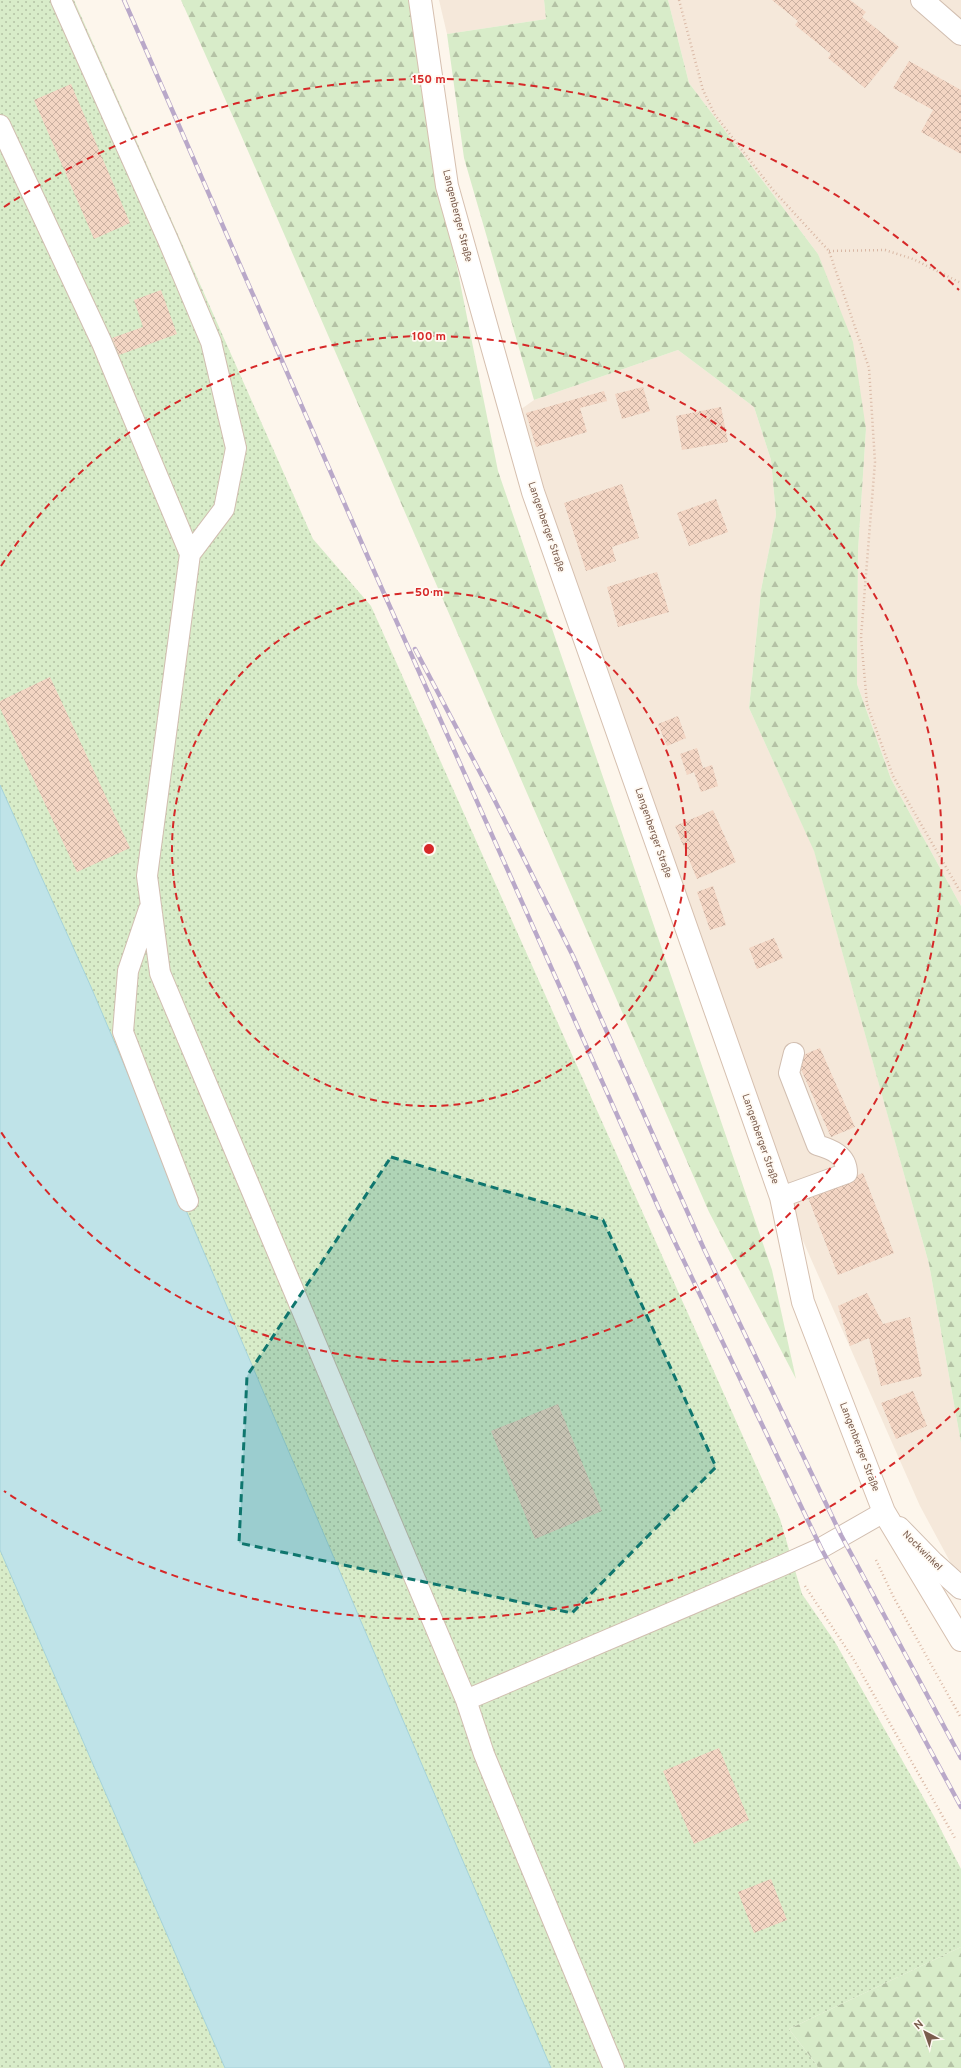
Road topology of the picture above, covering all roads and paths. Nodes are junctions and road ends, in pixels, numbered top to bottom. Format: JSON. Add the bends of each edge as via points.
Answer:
{"nodes":[{"id":1,"x":61,"y":0,"type":"edge"},
{"id":2,"x":420,"y":0,"type":"edge"},
{"id":3,"x":679,"y":0,"type":"edge"},
{"id":4,"x":922,"y":0,"type":"edge"},
{"id":5,"x":961,"y":34,"type":"edge"},
{"id":6,"x":0,"y":125,"type":"edge"},
{"id":7,"x":829,"y":251,"type":"junction"},
{"id":8,"x":961,"y":283,"type":"edge"},
{"id":9,"x":190,"y":554,"type":"junction"},
{"id":10,"x":961,"y":893,"type":"edge"},
{"id":11,"x":151,"y":906,"type":"junction"},
{"id":12,"x":794,"y":1053,"type":"dead end"},
{"id":13,"x":781,"y":1197,"type":"junction"},
{"id":14,"x":188,"y":1201,"type":"dead end"},
{"id":15,"x":884,"y":1512,"type":"junction"},
{"id":16,"x":860,"y":1525,"type":"junction"},
{"id":17,"x":794,"y":1560,"type":"junction"},
{"id":18,"x":961,"y":1588,"type":"edge"},
{"id":19,"x":961,"y":1640,"type":"edge"},
{"id":20,"x":466,"y":1700,"type":"junction"},
{"id":21,"x":961,"y":1718,"type":"edge"},
{"id":22,"x":956,"y":1840,"type":"dead end"},
{"id":23,"x":614,"y":2068,"type":"edge"}],
"edges":[{"from":1,"to":9,"type":"lane","via":[[211,342],[236,448],[224,509]]},
{"from":2,"to":13,"type":"main road","name":"Langenberger Straße","via":[[447,186],[533,492]]},
{"from":3,"to":7,"type":"path","via":[[703,90],[715,115],[773,190]]},
{"from":4,"to":5,"type":"main road"},
{"from":6,"to":9,"type":"lane","via":[[102,343]]},
{"from":7,"to":8,"type":"path","via":[[885,250],[913,259]]},
{"from":7,"to":10,"type":"path","via":[[869,368],[875,462],[861,637],[867,704],[893,776]]},
{"from":9,"to":11,"type":"lane","via":[[147,876]]},
{"from":11,"to":14,"type":"lane","via":[[128,971],[123,1032]]},
{"from":11,"to":20,"type":"lane","via":[[160,973]]},
{"from":12,"to":13,"type":"lane","via":[[790,1073],[817,1145],[840,1155],[847,1164],[847,1172]]},
{"from":13,"to":15,"type":"main road","name":"Langenberger Straße","via":[[803,1302]]},
{"from":15,"to":16,"type":"lane"},
{"from":15,"to":18,"type":"main road","name":"Nockwinkel"},
{"from":15,"to":19,"type":"main road","name":"Langenberger Straße"},
{"from":16,"to":17,"type":"lane","via":[[821,1548]]},
{"from":16,"to":21,"type":"path","via":[[894,1598]]},
{"from":17,"to":20,"type":"lane"},
{"from":17,"to":22,"type":"path","via":[[807,1591],[854,1660]]},
{"from":20,"to":23,"type":"lane","via":[[484,1754]]}]}
